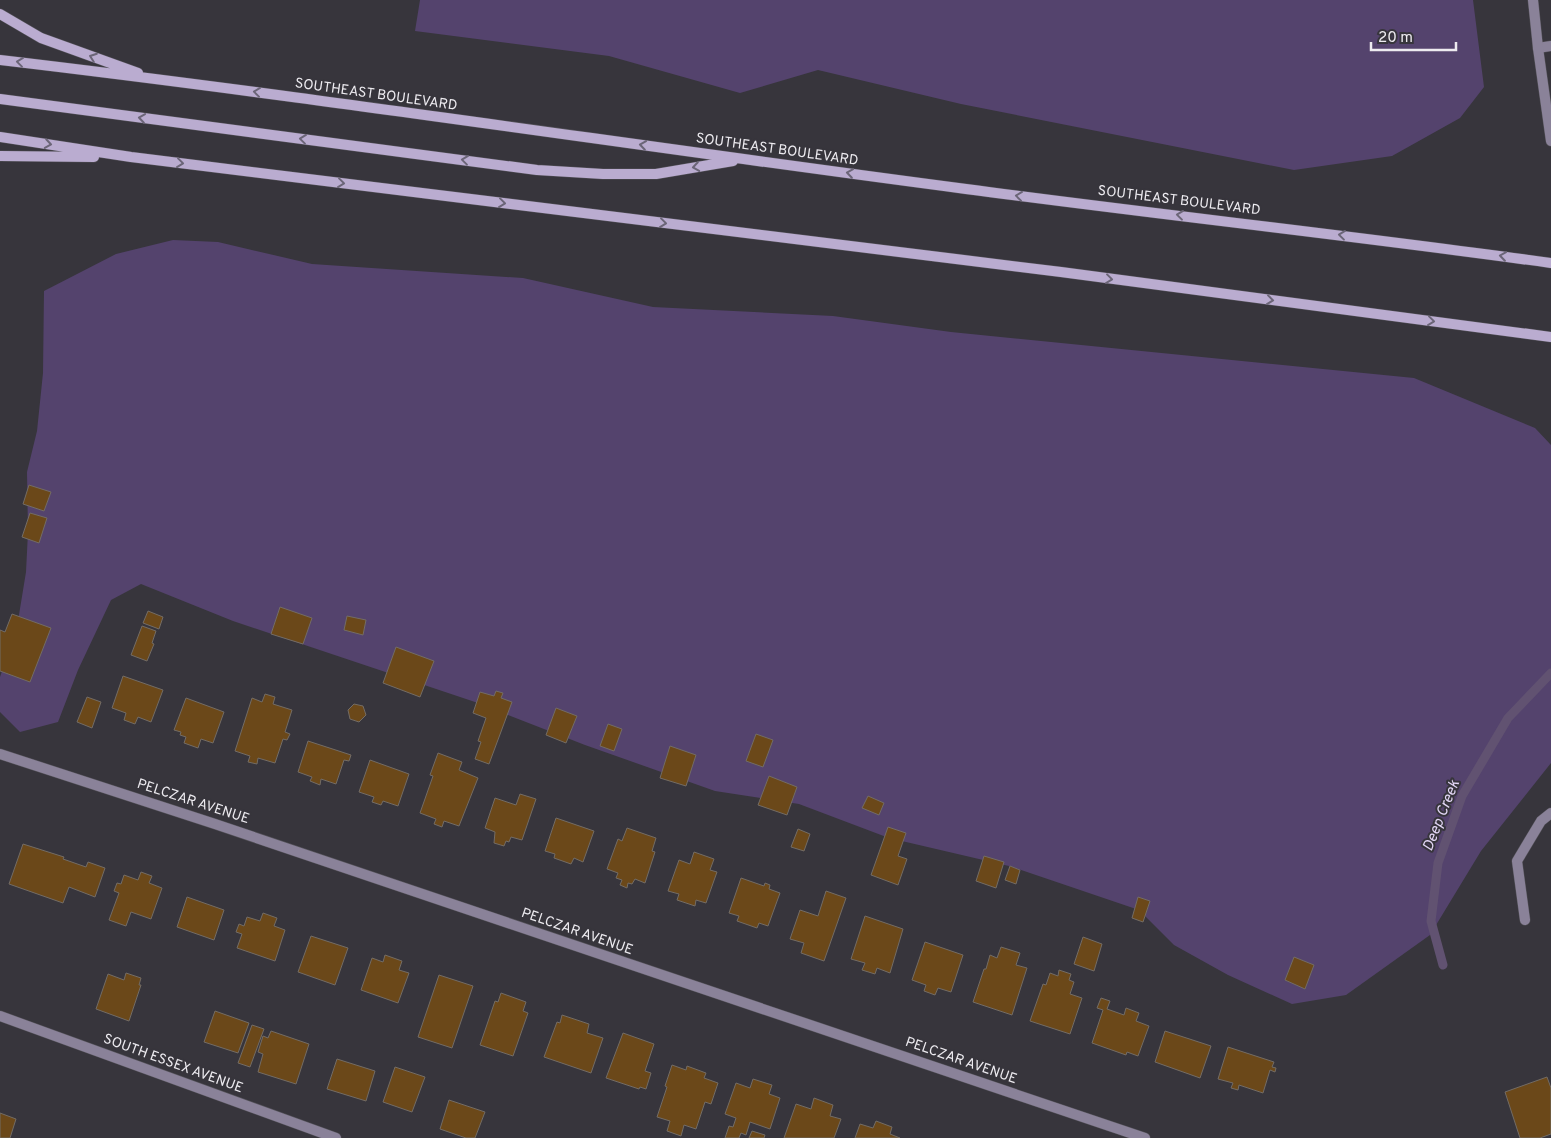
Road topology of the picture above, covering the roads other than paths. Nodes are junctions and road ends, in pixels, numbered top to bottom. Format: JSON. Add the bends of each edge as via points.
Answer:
{"nodes":[{"id":1,"x":1533,"y":0,"type":"edge"},
{"id":2,"x":0,"y":14,"type":"edge"},
{"id":3,"x":1551,"y":46,"type":"edge"},
{"id":4,"x":1538,"y":48,"type":"junction"},
{"id":5,"x":0,"y":60,"type":"edge"},
{"id":6,"x":156,"y":79,"type":"junction"},
{"id":7,"x":0,"y":99,"type":"edge"},
{"id":8,"x":0,"y":137,"type":"edge"},
{"id":9,"x":1551,"y":141,"type":"edge"},
{"id":10,"x":0,"y":156,"type":"edge"},
{"id":11,"x":131,"y":157,"type":"junction"},
{"id":12,"x":744,"y":159,"type":"junction"},
{"id":13,"x":1551,"y":263,"type":"edge"},
{"id":14,"x":1551,"y":337,"type":"edge"},
{"id":15,"x":0,"y":754,"type":"edge"},
{"id":16,"x":1551,"y":813,"type":"edge"},
{"id":17,"x":1525,"y":920,"type":"dead end"},
{"id":18,"x":0,"y":1016,"type":"edge"},
{"id":19,"x":336,"y":1138,"type":"edge"},
{"id":20,"x":1145,"y":1138,"type":"edge"}],
"edges":[{"from":1,"to":4,"type":"street"},
{"from":6,"to":2,"type":"main road","one_way":true,"via":[[41,38]]},
{"from":3,"to":4,"type":"street"},
{"from":4,"to":9,"type":"street"},
{"from":6,"to":5,"type":"main road","name":"SOUTHEAST BOULEVARD","one_way":true},
{"from":12,"to":6,"type":"main road","name":"SOUTHEAST BOULEVARD","one_way":true},
{"from":12,"to":7,"type":"main road","one_way":true,"via":[[656,174],[537,170]]},
{"from":8,"to":11,"type":"main road","one_way":true},
{"from":10,"to":11,"type":"main road"},
{"from":11,"to":14,"type":"main road","one_way":true},
{"from":13,"to":12,"type":"main road","name":"SOUTHEAST BOULEVARD","one_way":true},
{"from":15,"to":20,"type":"street","name":"PELCZAR AVENUE"},
{"from":16,"to":17,"type":"street","via":[[1541,821],[1517,861]]},
{"from":18,"to":19,"type":"street","name":"SOUTH ESSEX AVENUE"}]}
